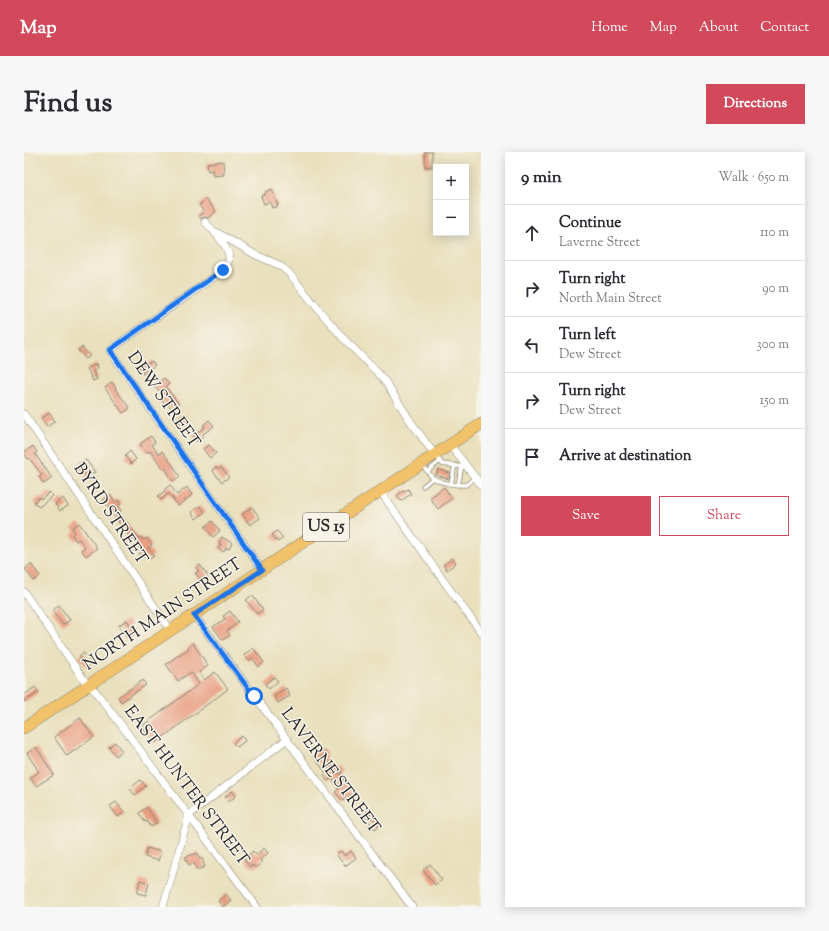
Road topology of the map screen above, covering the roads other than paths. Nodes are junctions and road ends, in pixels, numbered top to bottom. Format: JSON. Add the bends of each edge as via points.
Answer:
{"nodes":[{"id":1,"x":205,"y":222,"type":"dead end"},
{"id":2,"x":212,"y":229,"type":"junction"},
{"id":3,"x":24,"y":414,"type":"edge"},
{"id":4,"x":481,"y":424,"type":"edge"},
{"id":5,"x":450,"y":445,"type":"junction"},
{"id":6,"x":438,"y":458,"type":"junction"},
{"id":7,"x":455,"y":465,"type":"junction"},
{"id":8,"x":464,"y":467,"type":"junction"},
{"id":9,"x":424,"y":468,"type":"junction"},
{"id":10,"x":475,"y":477,"type":"junction"},
{"id":11,"x":433,"y":478,"type":"junction"},
{"id":12,"x":451,"y":484,"type":"junction"},
{"id":13,"x":458,"y":485,"type":"junction"},
{"id":14,"x":481,"y":485,"type":"edge"},
{"id":15,"x":423,"y":486,"type":"dead end"},
{"id":16,"x":380,"y":491,"type":"junction"},
{"id":17,"x":262,"y":570,"type":"junction"},
{"id":18,"x":24,"y":592,"type":"edge"},
{"id":19,"x":194,"y":615,"type":"junction"},
{"id":20,"x":171,"y":631,"type":"junction"},
{"id":21,"x":481,"y":632,"type":"edge"},
{"id":22,"x":89,"y":685,"type":"junction"},
{"id":23,"x":24,"y":728,"type":"edge"},
{"id":24,"x":286,"y":739,"type":"junction"},
{"id":25,"x":189,"y":815,"type":"junction"},
{"id":26,"x":163,"y":907,"type":"edge"},
{"id":27,"x":257,"y":907,"type":"edge"},
{"id":28,"x":412,"y":907,"type":"edge"}],
"edges":[{"from":1,"to":2,"type":"street","name":"DEW STREET"},
{"from":2,"to":6,"type":"street","via":[[289,273],[343,338],[379,374]]},
{"from":2,"to":17,"type":"street","name":"DEW STREET","via":[[229,255],[227,266],[110,350]]},
{"from":3,"to":20,"type":"street","name":"BYRD STREET"},
{"from":4,"to":5,"type":"main road","name":"NORTH MAIN STREET","number":"US 15"},
{"from":5,"to":6,"type":"main road","name":"NORTH MAIN STREET","number":"US 15"},
{"from":5,"to":8,"type":"street"},
{"from":6,"to":7,"type":"lane","via":[[442,464]]},
{"from":6,"to":9,"type":"main road","name":"NORTH MAIN STREET","number":"US 15"},
{"from":7,"to":8,"type":"lane"},
{"from":7,"to":12,"type":"lane"},
{"from":8,"to":10,"type":"street"},
{"from":8,"to":13,"type":"lane"},
{"from":9,"to":11,"type":"lane"},
{"from":9,"to":16,"type":"main road","name":"NORTH MAIN STREET","number":"US 15"},
{"from":10,"to":13,"type":"lane","via":[[466,485]]},
{"from":10,"to":14,"type":"street"},
{"from":11,"to":12,"type":"lane"},
{"from":11,"to":15,"type":"lane"},
{"from":12,"to":13,"type":"lane"},
{"from":16,"to":17,"type":"main road","name":"NORTH MAIN STREET","number":"US 15"},
{"from":16,"to":21,"type":"street"},
{"from":17,"to":19,"type":"main road","name":"NORTH MAIN STREET","number":"US 15"},
{"from":18,"to":22,"type":"street","name":"EAST HUNTER STREET"},
{"from":19,"to":20,"type":"main road","name":"NORTH MAIN STREET","number":"US 15"},
{"from":19,"to":24,"type":"street","name":"LAVERNE STREET"},
{"from":20,"to":22,"type":"main road","name":"NORTH MAIN STREET","number":"US 15"},
{"from":22,"to":23,"type":"main road","name":"NORTH MAIN STREET","number":"US 15"},
{"from":22,"to":25,"type":"street","name":"EAST HUNTER STREET"},
{"from":24,"to":25,"type":"street"},
{"from":24,"to":28,"type":"street","name":"LAVERNE STREET"},
{"from":25,"to":26,"type":"street"},
{"from":25,"to":27,"type":"street","name":"EAST HUNTER STREET"}]}
